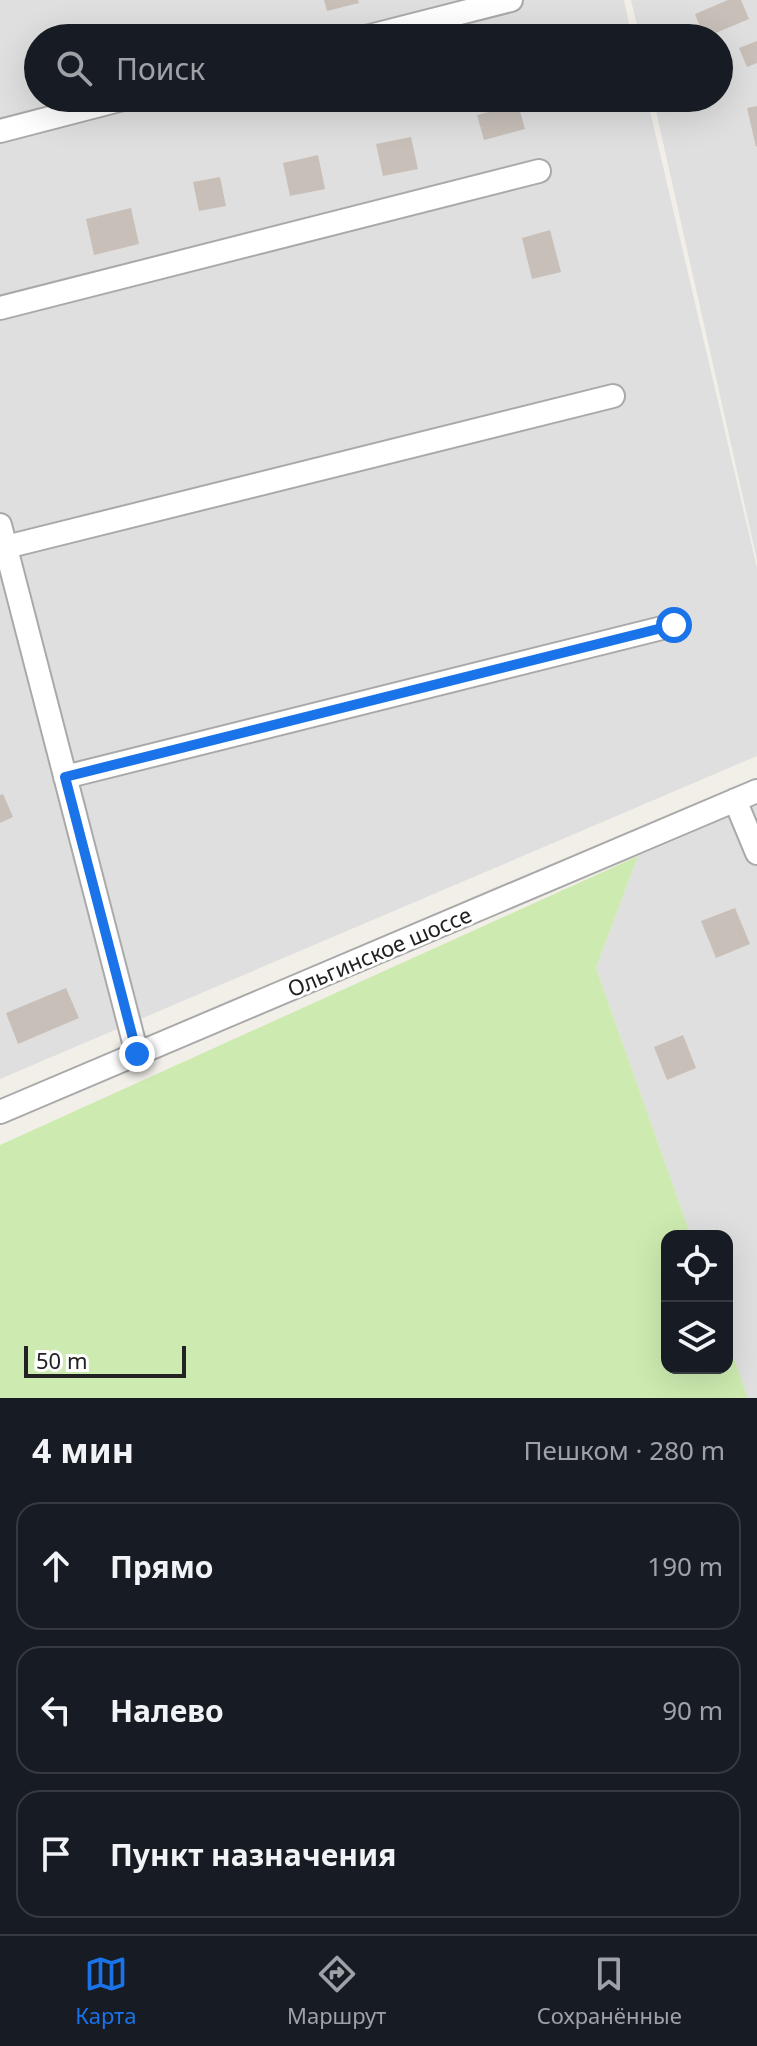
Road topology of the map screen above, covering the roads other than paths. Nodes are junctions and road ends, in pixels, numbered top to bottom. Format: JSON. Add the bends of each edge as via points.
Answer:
{"nodes":[{"id":1,"x":511,"y":0,"type":"edge"},
{"id":2,"x":417,"y":24,"type":"edge"},
{"id":3,"x":73,"y":112,"type":"edge"},
{"id":4,"x":0,"y":131,"type":"edge"},
{"id":5,"x":539,"y":171,"type":"dead end"},
{"id":6,"x":0,"y":308,"type":"edge"},
{"id":7,"x":613,"y":396,"type":"dead end"},
{"id":8,"x":0,"y":525,"type":"edge"},
{"id":9,"x":6,"y":547,"type":"junction"},
{"id":10,"x":674,"y":625,"type":"dead end"},
{"id":11,"x":65,"y":777,"type":"junction"},
{"id":12,"x":757,"y":791,"type":"edge"},
{"id":13,"x":735,"y":800,"type":"junction"},
{"id":14,"x":757,"y":853,"type":"edge"},
{"id":15,"x":137,"y":1054,"type":"junction"},
{"id":16,"x":0,"y":1112,"type":"edge"}],
"edges":[{"from":1,"to":2,"type":"street"},
{"from":3,"to":4,"type":"street"},
{"from":5,"to":6,"type":"street"},
{"from":7,"to":9,"type":"street"},
{"from":8,"to":9,"type":"street"},
{"from":9,"to":11,"type":"street"},
{"from":10,"to":11,"type":"street"},
{"from":11,"to":15,"type":"street"},
{"from":12,"to":13,"type":"street","name":"Ольгинское шоссе"},
{"from":13,"to":14,"type":"street"},
{"from":13,"to":15,"type":"street","name":"Ольгинское шоссе"},
{"from":15,"to":16,"type":"street","name":"Ольгинское шоссе"}]}
